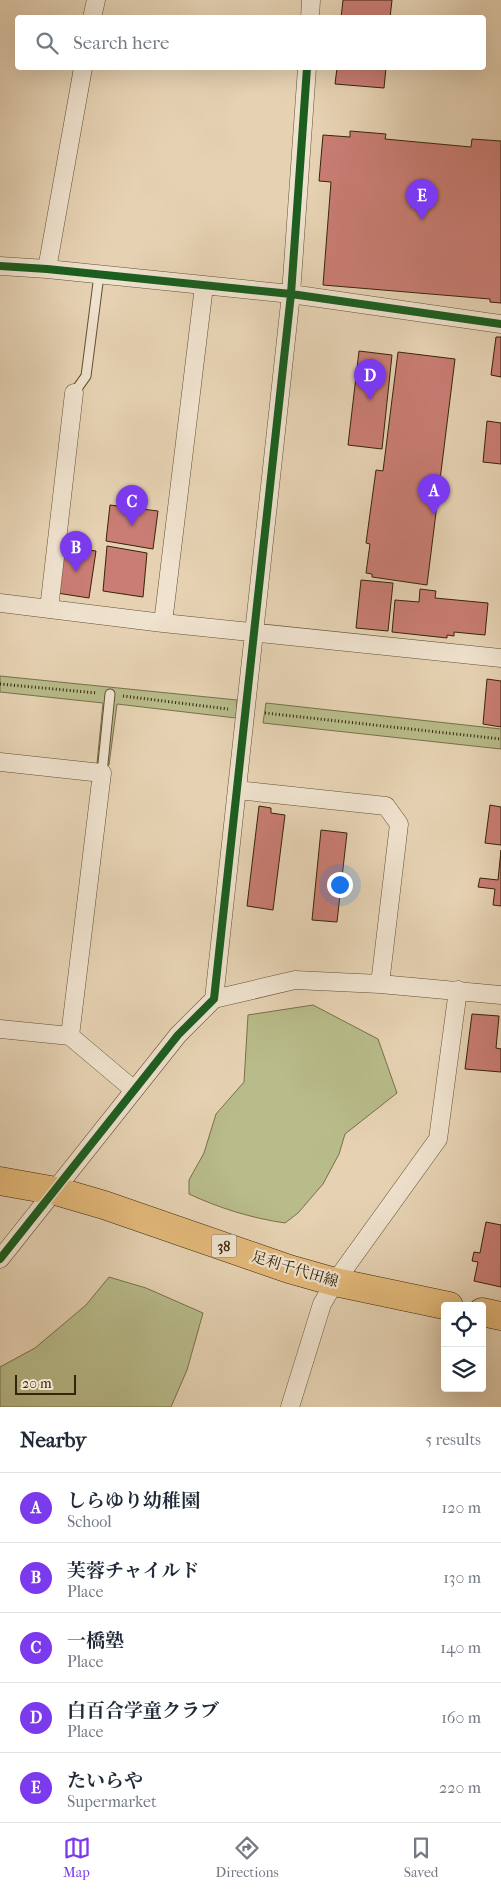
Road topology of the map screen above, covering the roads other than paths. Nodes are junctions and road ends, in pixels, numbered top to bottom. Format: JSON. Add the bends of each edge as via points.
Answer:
{"nodes":[{"id":1,"x":96,"y":0,"type":"edge"},
{"id":2,"x":311,"y":0,"type":"edge"},
{"id":3,"x":93,"y":15,"type":"edge"},
{"id":4,"x":310,"y":15,"type":"edge"},
{"id":5,"x":83,"y":70,"type":"edge"},
{"id":6,"x":306,"y":70,"type":"edge"},
{"id":7,"x":0,"y":266,"type":"edge"},
{"id":8,"x":46,"y":269,"type":"junction"},
{"id":9,"x":99,"y":275,"type":"junction"},
{"id":10,"x":204,"y":286,"type":"junction"},
{"id":11,"x":291,"y":294,"type":"junction"},
{"id":12,"x":501,"y":324,"type":"edge"},
{"id":13,"x":74,"y":393,"type":"joint"},
{"id":14,"x":0,"y":603,"type":"edge"},
{"id":15,"x":49,"y":609,"type":"junction"},
{"id":16,"x":163,"y":623,"type":"junction"},
{"id":17,"x":254,"y":631,"type":"junction"},
{"id":18,"x":501,"y":658,"type":"edge"},
{"id":19,"x":110,"y":694,"type":"dead end"},
{"id":20,"x":0,"y":762,"type":"edge"},
{"id":21,"x":102,"y":773,"type":"junction"},
{"id":22,"x":237,"y":790,"type":"junction"},
{"id":23,"x":380,"y":984,"type":"junction"},
{"id":24,"x":458,"y":990,"type":"junction"},
{"id":25,"x":501,"y":994,"type":"edge"},
{"id":26,"x":214,"y":1000,"type":"junction"},
{"id":27,"x":0,"y":1029,"type":"edge"},
{"id":28,"x":70,"y":1036,"type":"junction"},
{"id":29,"x":134,"y":1090,"type":"junction"},
{"id":30,"x":0,"y":1181,"type":"edge"},
{"id":31,"x":56,"y":1191,"type":"junction"},
{"id":32,"x":0,"y":1260,"type":"edge"},
{"id":33,"x":335,"y":1282,"type":"junction"},
{"id":34,"x":441,"y":1304,"type":"edge"},
{"id":35,"x":486,"y":1313,"type":"edge"},
{"id":36,"x":501,"y":1316,"type":"edge"},
{"id":37,"x":290,"y":1407,"type":"edge"}],
"edges":[{"from":1,"to":3,"type":"street"},
{"from":2,"to":4,"type":"street"},
{"from":5,"to":8,"type":"street"},
{"from":6,"to":11,"type":"street"},
{"from":7,"to":8,"type":"street"},
{"from":8,"to":9,"type":"street"},
{"from":9,"to":10,"type":"street"},
{"from":9,"to":13,"type":"lane","via":[[86,376]]},
{"from":10,"to":11,"type":"street"},
{"from":10,"to":16,"type":"street"},
{"from":11,"to":12,"type":"street"},
{"from":11,"to":17,"type":"street"},
{"from":13,"to":15,"type":"street"},
{"from":14,"to":15,"type":"street"},
{"from":15,"to":16,"type":"street"},
{"from":16,"to":17,"type":"street"},
{"from":17,"to":18,"type":"street"},
{"from":17,"to":22,"type":"street"},
{"from":19,"to":21,"type":"lane"},
{"from":20,"to":21,"type":"street"},
{"from":21,"to":28,"type":"street"},
{"from":22,"to":23,"type":"street","via":[[386,806],[399,824]]},
{"from":22,"to":26,"type":"street"},
{"from":23,"to":24,"type":"street"},
{"from":23,"to":26,"type":"street","via":[[295,980]]},
{"from":24,"to":25,"type":"street"},
{"from":24,"to":33,"type":"street","via":[[438,1139]]},
{"from":26,"to":29,"type":"street","via":[[189,1022]]},
{"from":27,"to":28,"type":"street"},
{"from":28,"to":29,"type":"street"},
{"from":29,"to":31,"type":"street"},
{"from":30,"to":31,"type":"main road","name":"足利千代田線","number":"38"},
{"from":31,"to":32,"type":"street"},
{"from":31,"to":33,"type":"main road","name":"足利千代田線","number":"38"},
{"from":33,"to":34,"type":"main road","name":"足利千代田線","number":"38"},
{"from":33,"to":37,"type":"street","via":[[322,1304]]},
{"from":35,"to":36,"type":"main road"}]}
